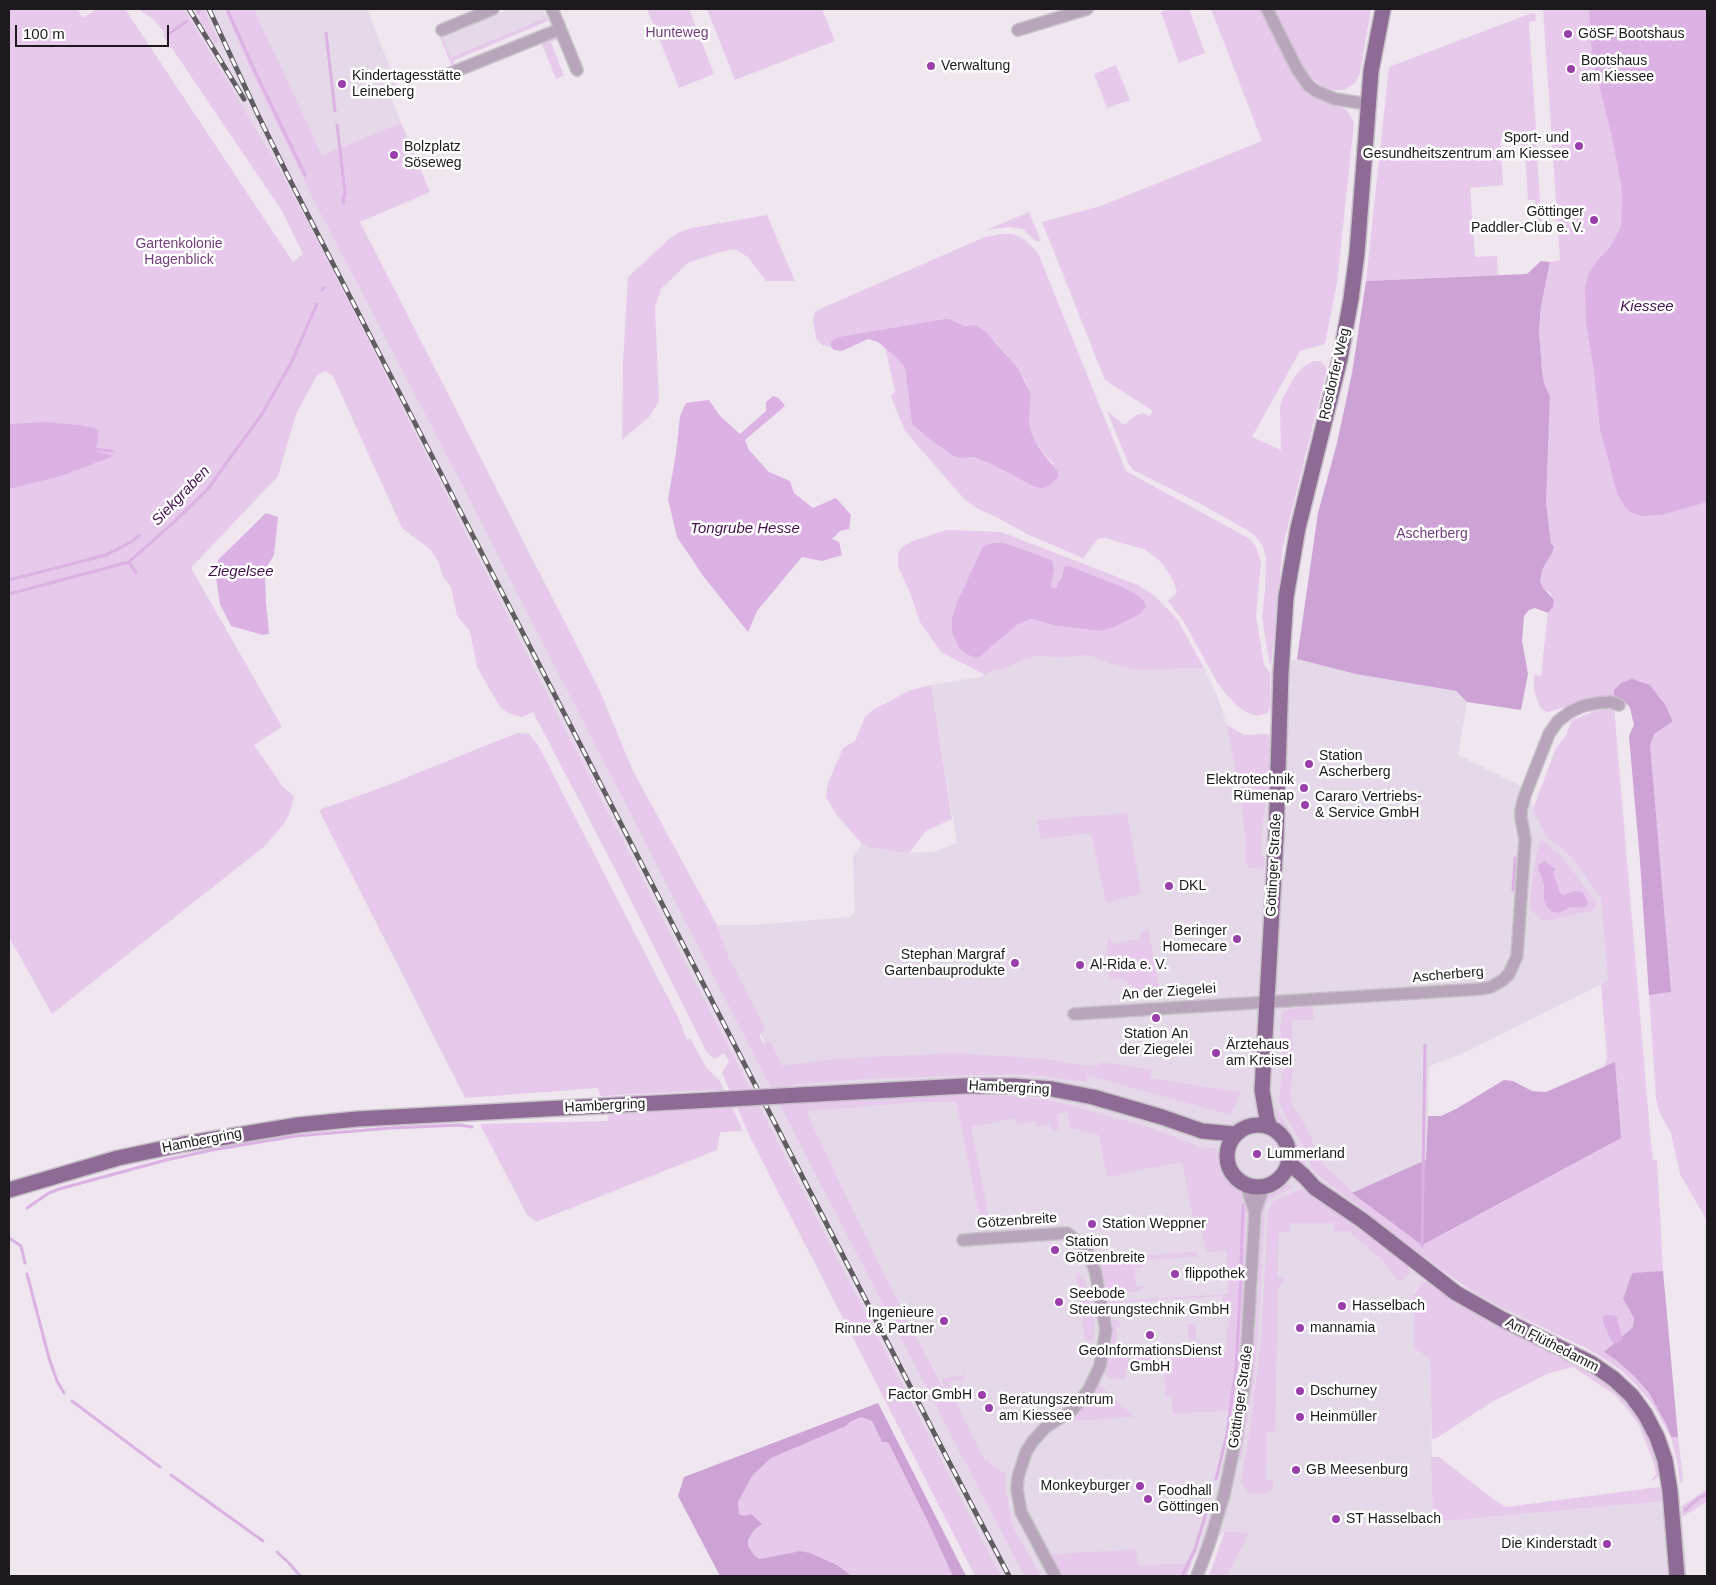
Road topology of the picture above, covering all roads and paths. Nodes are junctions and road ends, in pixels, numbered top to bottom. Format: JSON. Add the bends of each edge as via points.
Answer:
{"nodes":[{"id":1,"x":493,"y":9,"type":"edge"},
{"id":2,"x":552,"y":9,"type":"edge"},
{"id":3,"x":1087,"y":9,"type":"edge"},
{"id":4,"x":1267,"y":9,"type":"edge"},
{"id":5,"x":1382,"y":12,"type":"edge"},
{"id":6,"x":560,"y":29,"type":"junction"},
{"id":7,"x":442,"y":30,"type":"dead end"},
{"id":8,"x":1018,"y":30,"type":"dead end"},
{"id":9,"x":577,"y":70,"type":"dead end"},
{"id":10,"x":451,"y":73,"type":"dead end"},
{"id":11,"x":1368,"y":104,"type":"junction"},
{"id":12,"x":1284,"y":640,"type":"joint"},
{"id":13,"x":1619,"y":704,"type":"dead end"},
{"id":14,"x":1266,"y":1003,"type":"junction"},
{"id":15,"x":1074,"y":1014,"type":"dead end"},
{"id":16,"x":1262,"y":1090,"type":"junction"},
{"id":17,"x":1252,"y":1125,"type":"junction"},
{"id":18,"x":1270,"y":1127,"type":"junction"},
{"id":19,"x":1202,"y":1131,"type":"junction"},
{"id":20,"x":1235,"y":1134,"type":"junction"},
{"id":21,"x":1227,"y":1151,"type":"junction"},
{"id":22,"x":1288,"y":1162,"type":"junction"},
{"id":23,"x":1280,"y":1178,"type":"junction"},
{"id":24,"x":1246,"y":1185,"type":"junction"},
{"id":25,"x":1264,"y":1186,"type":"junction"},
{"id":26,"x":1315,"y":1188,"type":"junction"},
{"id":27,"x":9,"y":1190,"type":"edge"},
{"id":28,"x":1255,"y":1212,"type":"junction"},
{"id":29,"x":963,"y":1240,"type":"dead end"},
{"id":30,"x":1054,"y":1576,"type":"edge"},
{"id":31,"x":1196,"y":1576,"type":"edge"},
{"id":32,"x":1677,"y":1576,"type":"edge"}],
"edges":[{"from":1,"to":7,"type":"street"},
{"from":2,"to":6,"type":"street"},
{"from":3,"to":8,"type":"street"},
{"from":4,"to":11,"type":"street","via":[[1308,85],[1335,99]]},
{"from":5,"to":11,"type":"main road","name":"Rosdorfer Weg","via":[[1376,72]]},
{"from":6,"to":9,"type":"street"},
{"from":6,"to":10,"type":"street"},
{"from":11,"to":12,"type":"main road","name":"Rosdorfer Weg","via":[[1351,299],[1338,368],[1298,528],[1286,598]]},
{"from":12,"to":14,"type":"main road","name":"Göttinger Straße"},
{"from":13,"to":14,"type":"street","name":"Ascherberg","via":[[1583,706],[1558,721],[1549,734],[1521,810],[1525,839],[1517,956],[1509,974],[1502,980],[1481,989]]},
{"from":14,"to":15,"type":"street","name":"An der Ziegelei"},
{"from":14,"to":16,"type":"main road","name":"Göttinger Straße"},
{"from":16,"to":17,"type":"main road","name":"Göttinger Straße"},
{"from":16,"to":18,"type":"main road","name":"Göttinger Straße"},
{"from":17,"to":18,"type":"main road"},
{"from":17,"to":20,"type":"main road"},
{"from":18,"to":22,"type":"main road","name":"Göttinger Straße","via":[[1284,1139]]},
{"from":19,"to":20,"type":"main road","name":"Hambergring"},
{"from":19,"to":21,"type":"main road","name":"Hambergring"},
{"from":19,"to":27,"type":"main road","name":"Hambergring","bridge":true,"via":[[1093,1097],[1014,1086],[964,1086],[357,1119],[298,1125],[118,1158]]},
{"from":20,"to":21,"type":"main road"},
{"from":21,"to":24,"type":"main road","name":"Göttinger Straße","via":[[1229,1169]]},
{"from":22,"to":23,"type":"main road"},
{"from":22,"to":26,"type":"main road","name":"Am Flüthedamm"},
{"from":23,"to":25,"type":"main road"},
{"from":23,"to":26,"type":"main road","name":"Am Flüthedamm"},
{"from":24,"to":25,"type":"main road"},
{"from":24,"to":28,"type":"street","name":"Göttinger Straße"},
{"from":25,"to":28,"type":"street","name":"Göttinger Straße"},
{"from":26,"to":32,"type":"main road","name":"Am Flüthedamm","via":[[1456,1293],[1502,1320],[1591,1363],[1632,1396],[1657,1437],[1665,1460]]},
{"from":28,"to":31,"type":"street","name":"Göttinger Straße","via":[[1245,1379],[1236,1438],[1224,1495]]},
{"from":29,"to":30,"type":"street","name":"Götzenbreite","via":[[1066,1233],[1086,1250],[1095,1270],[1106,1330],[1100,1366],[1082,1399],[1033,1441],[1018,1477],[1021,1512]]}]}
